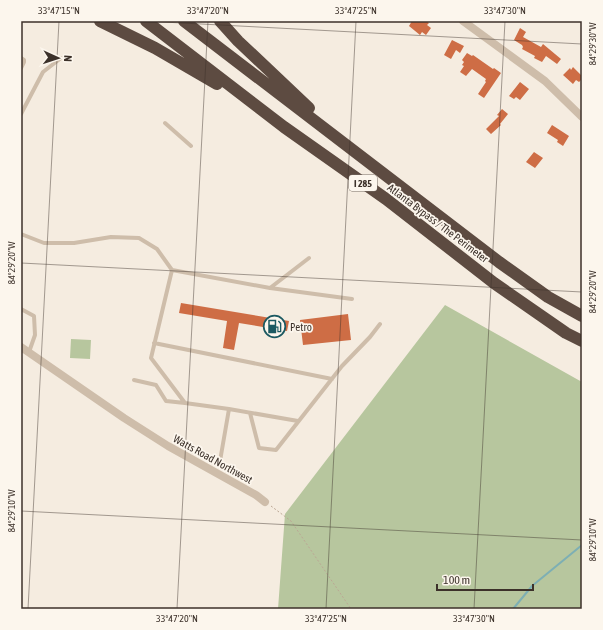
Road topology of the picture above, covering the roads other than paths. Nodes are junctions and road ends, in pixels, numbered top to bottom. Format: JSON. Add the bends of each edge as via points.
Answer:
{"nodes":[{"id":1,"x":100,"y":21,"type":"edge"},
{"id":2,"x":146,"y":21,"type":"edge"},
{"id":3,"x":184,"y":21,"type":"edge"},
{"id":4,"x":220,"y":21,"type":"edge"},
{"id":5,"x":463,"y":21,"type":"edge"},
{"id":6,"x":21,"y":58,"type":"edge"},
{"id":7,"x":61,"y":58,"type":"dead end"},
{"id":8,"x":21,"y":68,"type":"edge"},
{"id":9,"x":21,"y":114,"type":"edge"},
{"id":10,"x":582,"y":117,"type":"edge"},
{"id":11,"x":165,"y":123,"type":"dead end"},
{"id":12,"x":284,"y":127,"type":"junction"},
{"id":13,"x":191,"y":146,"type":"dead end"},
{"id":14,"x":354,"y":151,"type":"junction"},
{"id":15,"x":21,"y":234,"type":"edge"},
{"id":16,"x":309,"y":258,"type":"dead end"},
{"id":17,"x":172,"y":270,"type":"junction"},
{"id":18,"x":270,"y":288,"type":"junction"},
{"id":19,"x":352,"y":299,"type":"dead end"},
{"id":20,"x":21,"y":309,"type":"edge"},
{"id":21,"x":582,"y":316,"type":"edge"},
{"id":22,"x":380,"y":324,"type":"dead end"},
{"id":23,"x":582,"y":341,"type":"edge"},
{"id":24,"x":154,"y":343,"type":"junction"},
{"id":25,"x":21,"y":347,"type":"edge"},
{"id":26,"x":32,"y":354,"type":"junction"},
{"id":27,"x":332,"y":379,"type":"junction"},
{"id":28,"x":134,"y":380,"type":"dead end"},
{"id":29,"x":185,"y":403,"type":"junction"},
{"id":30,"x":229,"y":409,"type":"junction"},
{"id":31,"x":250,"y":413,"type":"junction"},
{"id":32,"x":298,"y":421,"type":"junction"},
{"id":33,"x":220,"y":461,"type":"dead end"},
{"id":34,"x":265,"y":502,"type":"road end"}],
"edges":[{"from":1,"to":12,"type":"highway","via":[[206,77]]},
{"from":2,"to":12,"type":"highway","name":"Atlanta Bypass / The Perimeter","number":"I 285"},
{"from":3,"to":14,"type":"highway","name":"Atlanta Bypass / The Perimeter","number":"I 285"},
{"from":4,"to":14,"type":"highway"},
{"from":5,"to":10,"type":"street","via":[[545,81]]},
{"from":6,"to":8,"type":"lane","via":[[24,62]]},
{"from":7,"to":9,"type":"lane","via":[[43,72]]},
{"from":11,"to":13,"type":"lane"},
{"from":12,"to":23,"type":"highway","name":"Atlanta Bypass / The Perimeter","number":"I 285","via":[[386,199],[494,283],[566,333]]},
{"from":14,"to":21,"type":"highway","name":"Atlanta Bypass / The Perimeter","number":"I 285","via":[[499,262],[548,297]]},
{"from":15,"to":17,"type":"lane","via":[[44,243],[74,243],[111,237],[139,238],[157,249]]},
{"from":16,"to":18,"type":"lane"},
{"from":17,"to":18,"type":"lane"},
{"from":17,"to":24,"type":"lane"},
{"from":18,"to":19,"type":"lane"},
{"from":20,"to":26,"type":"lane","via":[[34,316]]},
{"from":22,"to":27,"type":"lane"},
{"from":24,"to":27,"type":"lane"},
{"from":24,"to":29,"type":"lane","via":[[151,358]]},
{"from":25,"to":26,"type":"street","name":"Watts Road Northwest"},
{"from":26,"to":34,"type":"street","name":"Watts Road Northwest","via":[[168,446]]},
{"from":27,"to":32,"type":"lane"},
{"from":28,"to":29,"type":"lane","via":[[156,385],[166,401]]},
{"from":29,"to":30,"type":"lane"},
{"from":30,"to":31,"type":"lane"},
{"from":30,"to":33,"type":"lane"},
{"from":31,"to":32,"type":"lane"},
{"from":31,"to":32,"type":"lane","via":[[259,448],[276,450]]}]}
